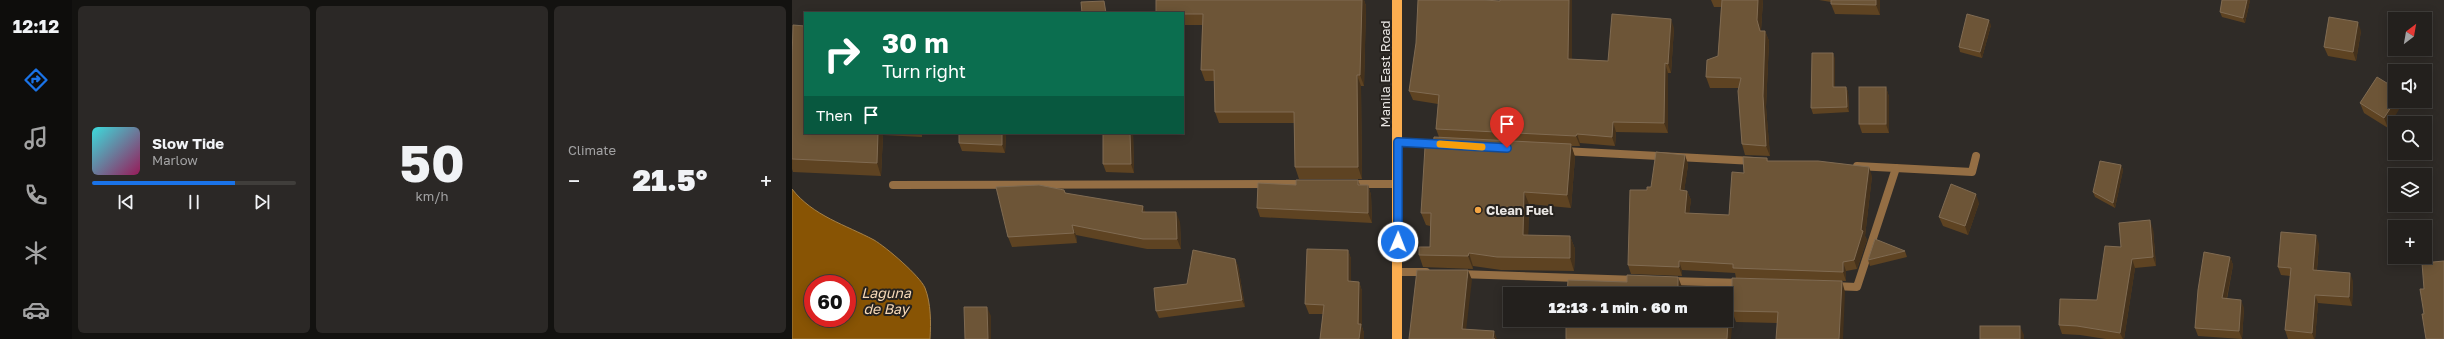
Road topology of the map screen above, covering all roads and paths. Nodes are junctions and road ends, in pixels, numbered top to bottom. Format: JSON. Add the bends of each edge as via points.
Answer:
{"nodes":[{"id":1,"x":1397,"y":0,"type":"edge"},
{"id":2,"x":1398,"y":142,"type":"junction"},
{"id":3,"x":1453,"y":145,"type":"edge"},
{"id":4,"x":1556,"y":150,"type":"edge"},
{"id":5,"x":1976,"y":156,"type":"dead end"},
{"id":6,"x":1762,"y":161,"type":"edge"},
{"id":7,"x":1848,"y":166,"type":"edge"},
{"id":8,"x":1896,"y":168,"type":"junction"},
{"id":9,"x":1312,"y":184,"type":"edge"},
{"id":10,"x":1343,"y":184,"type":"edge"},
{"id":11,"x":1398,"y":184,"type":"junction"},
{"id":12,"x":893,"y":185,"type":"dead end"},
{"id":13,"x":1398,"y":272,"type":"junction"},
{"id":14,"x":1437,"y":273,"type":"edge"},
{"id":15,"x":1453,"y":273,"type":"edge"},
{"id":16,"x":1643,"y":280,"type":"edge"},
{"id":17,"x":1659,"y":280,"type":"edge"},
{"id":18,"x":1754,"y":284,"type":"edge"},
{"id":19,"x":1825,"y":286,"type":"edge"},
{"id":20,"x":1397,"y":339,"type":"edge"}],
"edges":[{"from":1,"to":2,"type":"main road","name":"Manila East Road"},
{"from":2,"to":3,"type":"street"},
{"from":2,"to":11,"type":"main road","name":"Manila East Road"},
{"from":4,"to":6,"type":"street"},
{"from":5,"to":8,"type":"street","via":[[1972,172]]},
{"from":7,"to":8,"type":"street"},
{"from":8,"to":19,"type":"street","via":[[1857,287]]},
{"from":9,"to":12,"type":"street"},
{"from":10,"to":11,"type":"street"},
{"from":11,"to":13,"type":"main road","name":"Manila East Road"},
{"from":13,"to":14,"type":"street"},
{"from":13,"to":20,"type":"main road","name":"Manila East Road"},
{"from":15,"to":16,"type":"street"},
{"from":17,"to":18,"type":"street"}]}
